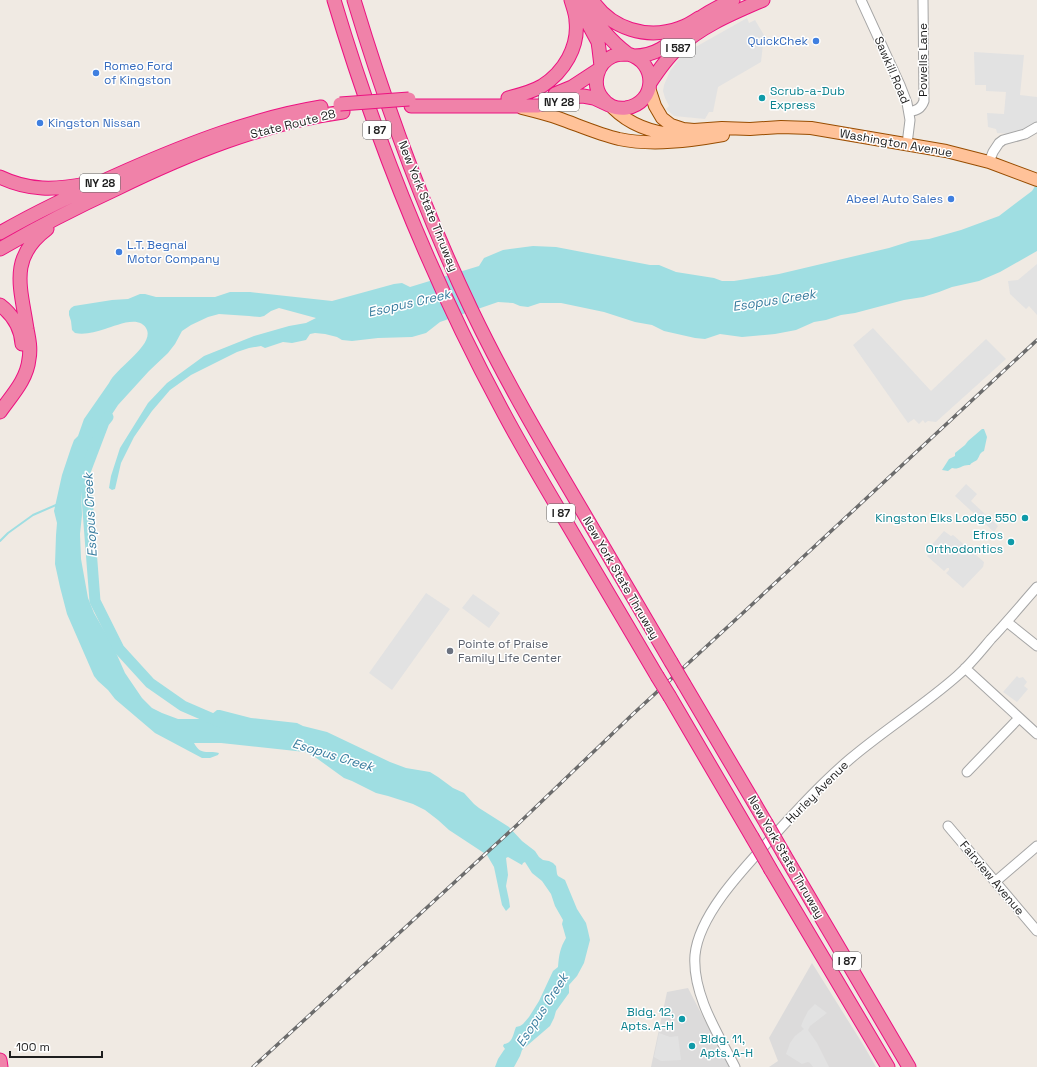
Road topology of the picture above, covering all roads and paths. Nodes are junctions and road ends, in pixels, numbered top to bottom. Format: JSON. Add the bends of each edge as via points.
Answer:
{"nodes":[{"id":1,"x":334,"y":0,"type":"edge"},
{"id":2,"x":354,"y":0,"type":"edge"},
{"id":3,"x":360,"y":0,"type":"edge"},
{"id":4,"x":572,"y":0,"type":"edge"},
{"id":5,"x":575,"y":0,"type":"edge"},
{"id":6,"x":585,"y":0,"type":"edge"},
{"id":7,"x":592,"y":0,"type":"edge"},
{"id":8,"x":733,"y":0,"type":"edge"},
{"id":9,"x":763,"y":0,"type":"edge"},
{"id":10,"x":861,"y":0,"type":"edge"},
{"id":11,"x":924,"y":0,"type":"edge"},
{"id":12,"x":699,"y":18,"type":"junction"},
{"id":13,"x":631,"y":55,"type":"junction"},
{"id":14,"x":374,"y":65,"type":"junction"},
{"id":15,"x":599,"y":68,"type":"junction"},
{"id":16,"x":650,"y":86,"type":"junction"},
{"id":17,"x":512,"y":102,"type":"junction"},
{"id":18,"x":611,"y":106,"type":"junction"},
{"id":19,"x":341,"y":108,"type":"junction"},
{"id":20,"x":909,"y":112,"type":"junction"},
{"id":21,"x":1037,"y":127,"type":"edge"},
{"id":22,"x":750,"y":129,"type":"junction"},
{"id":23,"x":723,"y":135,"type":"junction"},
{"id":24,"x":907,"y":144,"type":"junction"},
{"id":25,"x":989,"y":162,"type":"junction"},
{"id":26,"x":0,"y":177,"type":"edge"},
{"id":27,"x":105,"y":180,"type":"junction"},
{"id":28,"x":1037,"y":180,"type":"edge"},
{"id":29,"x":91,"y":200,"type":"junction"},
{"id":30,"x":0,"y":233,"type":"edge"},
{"id":31,"x":0,"y":249,"type":"edge"},
{"id":32,"x":0,"y":305,"type":"edge"},
{"id":33,"x":0,"y":396,"type":"edge"},
{"id":34,"x":0,"y":412,"type":"edge"},
{"id":35,"x":1037,"y":587,"type":"edge"},
{"id":36,"x":1007,"y":622,"type":"junction"},
{"id":37,"x":1037,"y":646,"type":"edge"},
{"id":38,"x":966,"y":668,"type":"junction"},
{"id":39,"x":1019,"y":718,"type":"junction"},
{"id":40,"x":1037,"y":734,"type":"edge"},
{"id":41,"x":967,"y":772,"type":"dead end"},
{"id":42,"x":948,"y":826,"type":"dead end"},
{"id":43,"x":1037,"y":846,"type":"edge"},
{"id":44,"x":996,"y":882,"type":"junction"},
{"id":45,"x":1037,"y":931,"type":"edge"},
{"id":46,"x":0,"y":1060,"type":"edge"},
{"id":47,"x":1,"y":1067,"type":"edge"},
{"id":48,"x":735,"y":1067,"type":"edge"},
{"id":49,"x":888,"y":1067,"type":"edge"},
{"id":50,"x":909,"y":1067,"type":"edge"}],
"edges":[{"from":1,"to":49,"type":"highway","name":"New York State Thruway","number":"I 87","bridge":true,"via":[[356,70],[402,197],[470,349],[518,438]]},
{"from":2,"to":14,"type":"highway","name":"New York State Thruway","number":"I 87"},
{"from":3,"to":14,"type":"highway"},
{"from":4,"to":17,"type":"highway","via":[[577,30],[566,62],[556,75],[542,86]]},
{"from":5,"to":15,"type":"highway","via":[[598,42]]},
{"from":6,"to":13,"type":"highway","via":[[606,36]]},
{"from":7,"to":12,"type":"highway","via":[[602,13],[614,22],[641,32],[672,30]]},
{"from":8,"to":12,"type":"highway","number":"I 587"},
{"from":9,"to":16,"type":"highway","number":"I 587","via":[[695,34],[670,57]]},
{"from":10,"to":20,"type":"street","name":"Sawkill Road","via":[[902,89]]},
{"from":11,"to":20,"type":"street","name":"Powells Lane","via":[[924,101],[919,109]]},
{"from":12,"to":13,"type":"highway","number":"I 587","via":[[666,46],[638,56]]},
{"from":13,"to":15,"type":"highway","via":[[613,56]]},
{"from":13,"to":16,"type":"highway","via":[[645,65]]},
{"from":14,"to":50,"type":"highway","name":"New York State Thruway","number":"I 87","bridge":true,"via":[[444,250],[487,340],[538,436]]},
{"from":15,"to":17,"type":"highway","name":"State Route 28","number":"NY 28","via":[[572,88],[558,94]]},
{"from":15,"to":18,"type":"highway","via":[[598,89]]},
{"from":16,"to":18,"type":"highway","via":[[648,93],[635,106]]},
{"from":16,"to":22,"type":"main road","name":"Washington Avenue","via":[[655,106],[662,118],[677,127],[689,130]]},
{"from":17,"to":18,"type":"highway","name":"State Route 28","number":"NY 28","via":[[546,105],[583,96]]},
{"from":17,"to":19,"type":"highway","name":"State Route 28","number":"NY 28","bridge":true,"via":[[410,102]]},
{"from":17,"to":23,"type":"main road","via":[[626,140],[661,142]]},
{"from":18,"to":23,"type":"main road","name":"Washington Avenue","via":[[632,123],[654,132],[681,136]]},
{"from":19,"to":27,"type":"highway","name":"State Route 28","number":"NY 28","via":[[288,114],[229,131]]},
{"from":19,"to":29,"type":"highway","name":"State Route 28","number":"NY 28","via":[[233,139],[168,164]]},
{"from":20,"to":24,"type":"street","name":"Sawkill Road"},
{"from":21,"to":25,"type":"street","via":[[999,143],[992,152]]},
{"from":22,"to":23,"type":"main road","name":"Washington Avenue"},
{"from":22,"to":24,"type":"main road","name":"Washington Avenue","via":[[811,128]]},
{"from":24,"to":25,"type":"main road","name":"Washington Avenue"},
{"from":25,"to":28,"type":"main road","name":"Washington Avenue"},
{"from":26,"to":27,"type":"highway","via":[[24,186],[48,189],[74,187]]},
{"from":27,"to":30,"type":"highway","name":"State Route 28","number":"NY 28"},
{"from":29,"to":31,"type":"highway","name":"State Route 28","number":"NY 28"},
{"from":29,"to":34,"type":"highway","via":[[39,235],[23,257],[20,282],[29,338],[28,368]]},
{"from":32,"to":33,"type":"highway","via":[[15,321],[21,335],[23,350],[18,374]]},
{"from":35,"to":36,"type":"street","name":"Hurley Avenue"},
{"from":36,"to":37,"type":"street"},
{"from":36,"to":38,"type":"street","name":"Hurley Avenue"},
{"from":38,"to":39,"type":"street"},
{"from":38,"to":48,"type":"street","name":"Hurley Avenue","via":[[831,776],[751,861],[709,916],[697,946],[695,971],[710,1018]]},
{"from":39,"to":40,"type":"street"},
{"from":39,"to":41,"type":"street"},
{"from":42,"to":44,"type":"street","name":"Fairview Avenue"},
{"from":43,"to":44,"type":"street"},
{"from":44,"to":45,"type":"street","name":"Fairview Avenue"},
{"from":46,"to":47,"type":"highway"}]}
